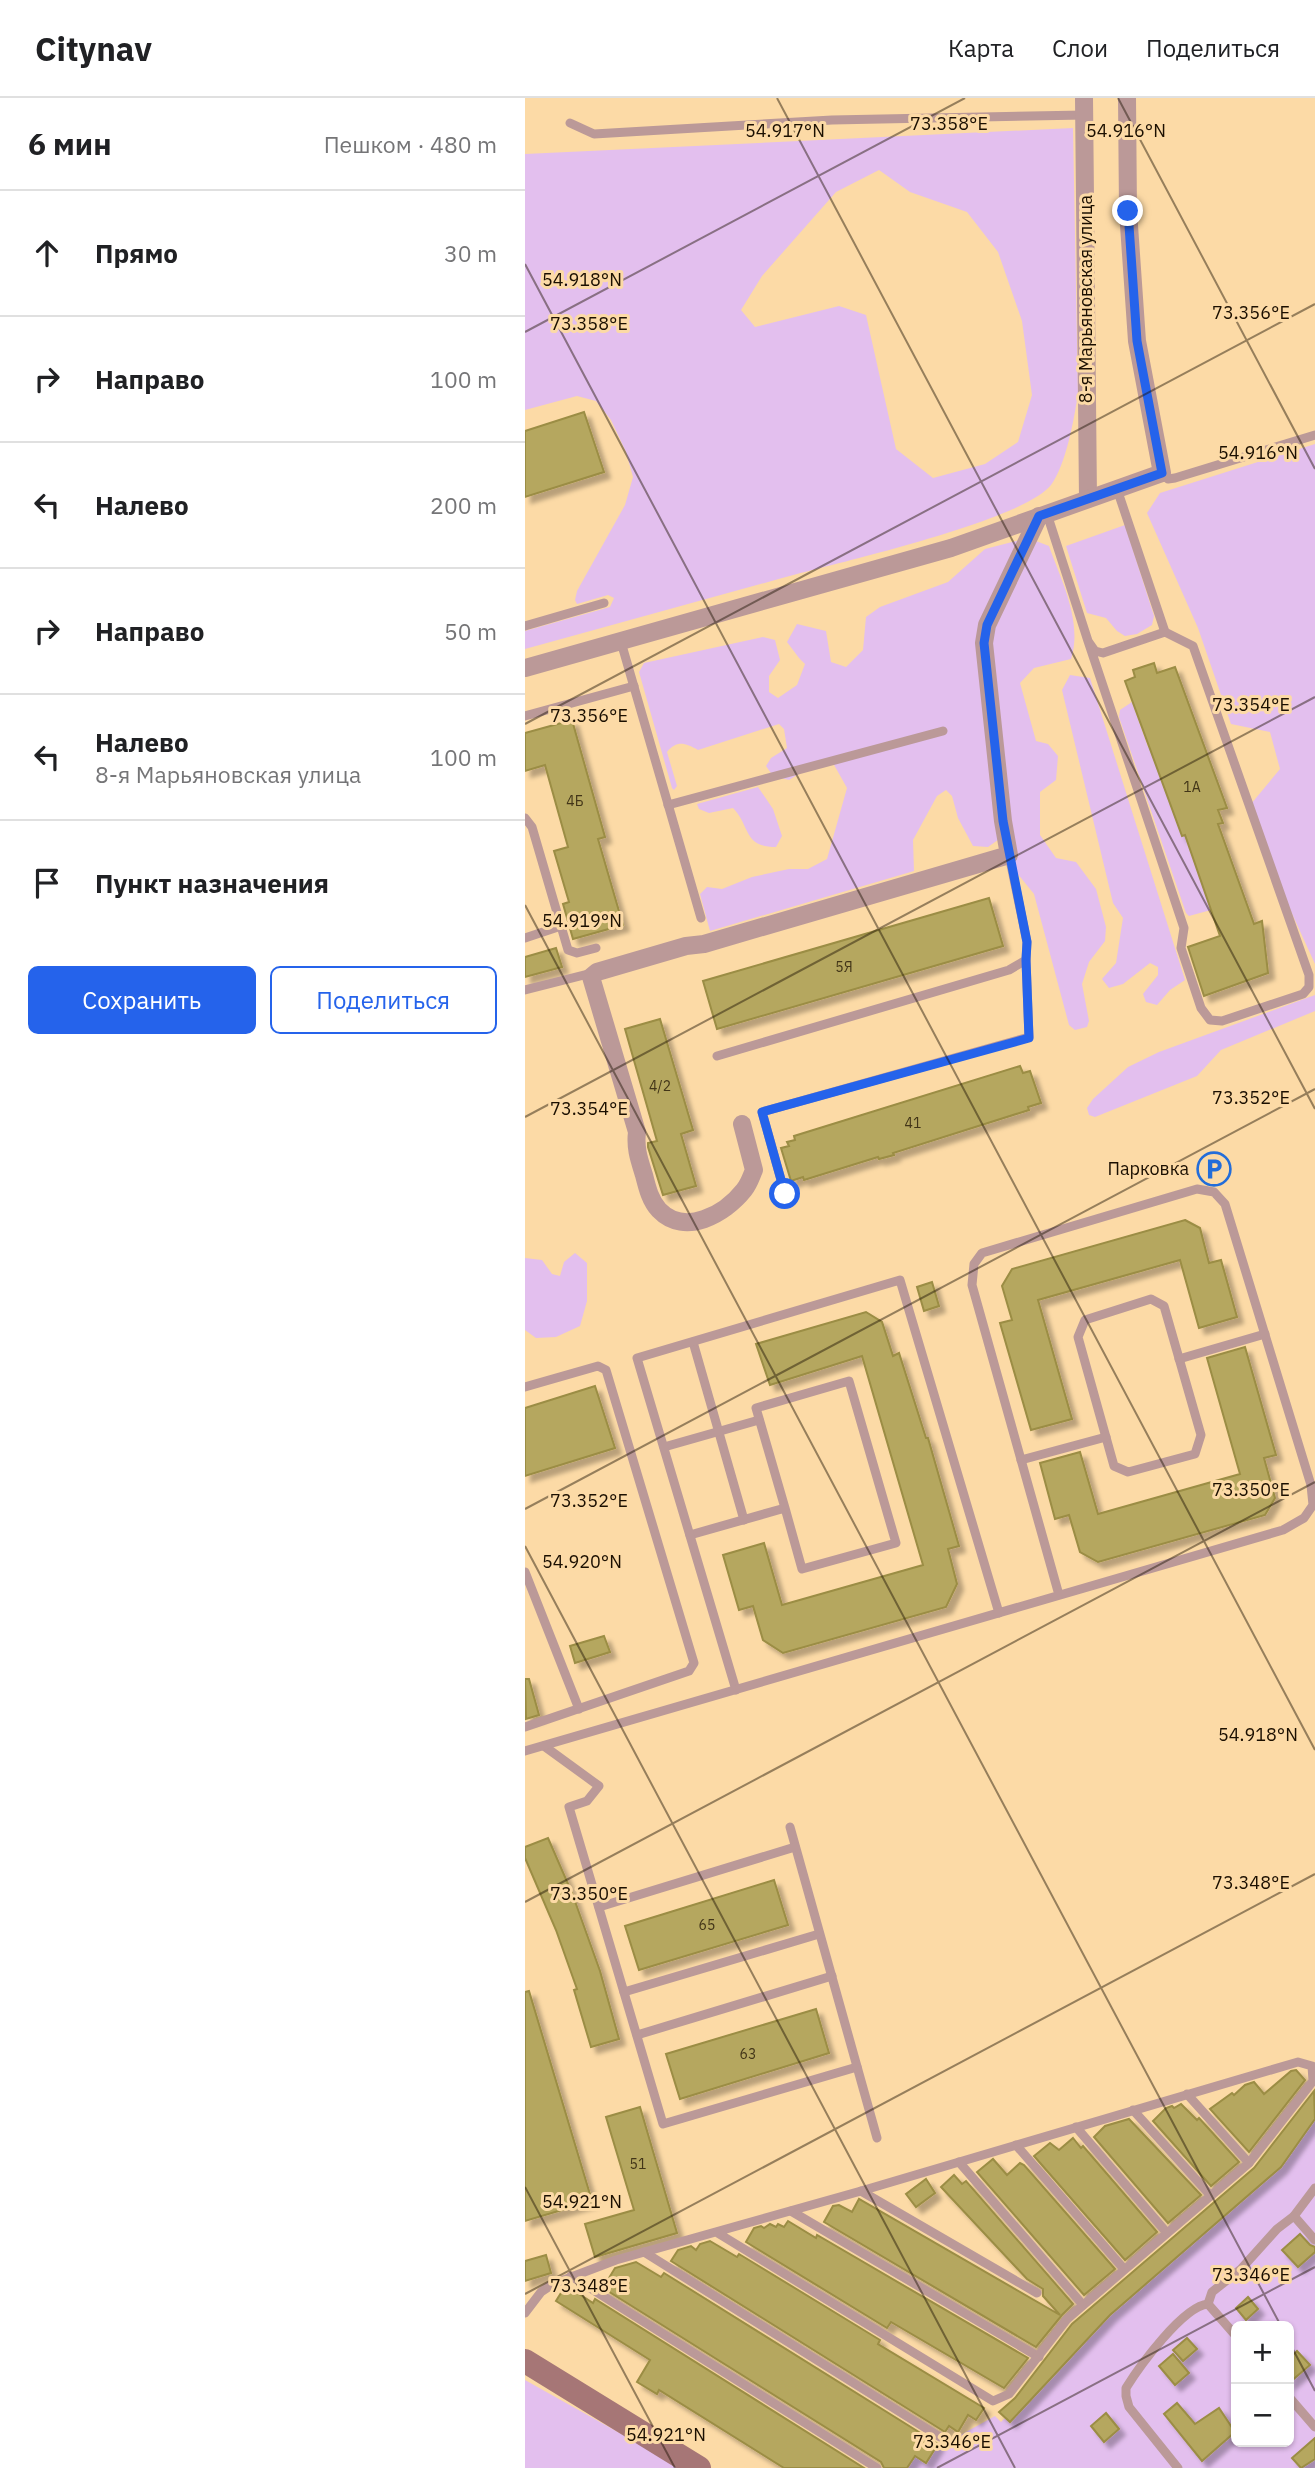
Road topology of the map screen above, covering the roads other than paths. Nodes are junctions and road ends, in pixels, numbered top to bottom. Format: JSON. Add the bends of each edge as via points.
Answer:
{"nodes":[{"id":1,"x":1127,"y":98,"type":"edge"},
{"id":2,"x":1085,"y":106,"type":"edge"},
{"id":3,"x":570,"y":122,"type":"dead end"},
{"id":4,"x":1315,"y":435,"type":"edge"},
{"id":5,"x":1162,"y":473,"type":"junction"},
{"id":6,"x":1117,"y":489,"type":"junction"},
{"id":7,"x":1088,"y":499,"type":"junction"},
{"id":8,"x":1043,"y":515,"type":"junction"},
{"id":9,"x":604,"y":603,"type":"dead end"},
{"id":10,"x":525,"y":626,"type":"edge"},
{"id":11,"x":1165,"y":632,"type":"junction"},
{"id":12,"x":1088,"y":641,"type":"junction"},
{"id":13,"x":621,"y":642,"type":"junction"},
{"id":14,"x":525,"y":668,"type":"edge"},
{"id":15,"x":634,"y":686,"type":"junction"},
{"id":16,"x":525,"y":716,"type":"edge"},
{"id":17,"x":943,"y":731,"type":"dead end"},
{"id":18,"x":668,"y":805,"type":"junction"},
{"id":19,"x":525,"y":818,"type":"edge"},
{"id":20,"x":1009,"y":855,"type":"junction"},
{"id":21,"x":701,"y":918,"type":"dead end"},
{"id":22,"x":561,"y":926,"type":"junction"},
{"id":23,"x":525,"y":937,"type":"edge"},
{"id":24,"x":596,"y":948,"type":"dead end"},
{"id":25,"x":1026,"y":960,"type":"junction"},
{"id":26,"x":597,"y":972,"type":"junction"},
{"id":27,"x":525,"y":990,"type":"edge"},
{"id":28,"x":717,"y":1056,"type":"dead end"},
{"id":29,"x":742,"y":1124,"type":"dead end"},
{"id":30,"x":785,"y":1194,"type":"dead end"},
{"id":31,"x":1265,"y":1334,"type":"junction"},
{"id":32,"x":693,"y":1342,"type":"junction"},
{"id":33,"x":1179,"y":1359,"type":"junction"},
{"id":34,"x":525,"y":1387,"type":"edge"},
{"id":35,"x":759,"y":1420,"type":"junction"},
{"id":36,"x":719,"y":1431,"type":"junction"},
{"id":37,"x":1106,"y":1437,"type":"junction"},
{"id":38,"x":664,"y":1447,"type":"junction"},
{"id":39,"x":1021,"y":1460,"type":"junction"},
{"id":40,"x":785,"y":1508,"type":"junction"},
{"id":41,"x":744,"y":1520,"type":"junction"},
{"id":42,"x":690,"y":1535,"type":"junction"},
{"id":43,"x":525,"y":1572,"type":"edge"},
{"id":44,"x":1059,"y":1595,"type":"junction"},
{"id":45,"x":999,"y":1613,"type":"junction"},
{"id":46,"x":736,"y":1690,"type":"junction"},
{"id":47,"x":579,"y":1709,"type":"junction"},
{"id":48,"x":525,"y":1727,"type":"edge"},
{"id":49,"x":544,"y":1746,"type":"junction"},
{"id":50,"x":525,"y":1751,"type":"edge"},
{"id":51,"x":790,"y":1828,"type":"dead end"},
{"id":52,"x":795,"y":1847,"type":"junction"},
{"id":53,"x":599,"y":1907,"type":"junction"},
{"id":54,"x":819,"y":1934,"type":"junction"},
{"id":55,"x":832,"y":1976,"type":"junction"},
{"id":56,"x":624,"y":1992,"type":"junction"},
{"id":57,"x":637,"y":2035,"type":"junction"},
{"id":58,"x":857,"y":2067,"type":"junction"},
{"id":59,"x":1187,"y":2094,"type":"junction"},
{"id":60,"x":1133,"y":2110,"type":"junction"},
{"id":61,"x":1076,"y":2127,"type":"junction"},
{"id":62,"x":877,"y":2138,"type":"dead end"},
{"id":63,"x":1016,"y":2145,"type":"junction"},
{"id":64,"x":959,"y":2162,"type":"junction"},
{"id":65,"x":1249,"y":2163,"type":"junction"},
{"id":66,"x":1315,"y":2188,"type":"edge"},
{"id":67,"x":861,"y":2191,"type":"junction"},
{"id":68,"x":1211,"y":2196,"type":"junction"},
{"id":69,"x":791,"y":2211,"type":"junction"},
{"id":70,"x":1294,"y":2216,"type":"junction"},
{"id":71,"x":716,"y":2232,"type":"junction"},
{"id":72,"x":1167,"y":2233,"type":"junction"},
{"id":73,"x":1315,"y":2240,"type":"edge"},
{"id":74,"x":644,"y":2252,"type":"junction"},
{"id":75,"x":1124,"y":2269,"type":"junction"},
{"id":76,"x":571,"y":2277,"type":"junction"},
{"id":77,"x":1037,"y":2293,"type":"dead end"},
{"id":78,"x":1208,"y":2304,"type":"junction"},
{"id":79,"x":1083,"y":2305,"type":"junction"},
{"id":80,"x":525,"y":2313,"type":"edge"},
{"id":81,"x":1231,"y":2330,"type":"edge"},
{"id":82,"x":1039,"y":2357,"type":"junction"},
{"id":83,"x":525,"y":2361,"type":"edge"},
{"id":84,"x":1294,"y":2403,"type":"edge"},
{"id":85,"x":1315,"y":2427,"type":"edge"},
{"id":86,"x":940,"y":2437,"type":"dead end"},
{"id":87,"x":699,"y":2468,"type":"edge"},
{"id":88,"x":877,"y":2468,"type":"edge"},
{"id":89,"x":1178,"y":2468,"type":"edge"}],
"edges":[{"from":1,"to":5,"type":"street","via":[[1128,211],[1137,341]]},
{"from":2,"to":3,"type":"lane","via":[[594,134]]},
{"from":2,"to":7,"type":"street","name":"8-я Марьяновская улица"},
{"from":4,"to":5,"type":"lane","via":[[1175,478]]},
{"from":5,"to":6,"type":"street"},
{"from":6,"to":7,"type":"street"},
{"from":6,"to":11,"type":"lane"},
{"from":7,"to":8,"type":"street"},
{"from":8,"to":12,"type":"lane"},
{"from":8,"to":13,"type":"street","via":[[951,548]]},
{"from":8,"to":20,"type":"street","via":[[987,625],[984,643]]},
{"from":9,"to":10,"type":"lane"},
{"from":11,"to":12,"type":"lane","via":[[1103,653]]},
{"from":11,"to":12,"type":"lane","via":[[1193,646],[1310,975],[1303,994],[1222,1021],[1210,1020],[1201,1009],[1181,948],[1184,928]]},
{"from":13,"to":14,"type":"street"},
{"from":13,"to":15,"type":"lane"},
{"from":15,"to":16,"type":"lane"},
{"from":15,"to":18,"type":"lane"},
{"from":17,"to":18,"type":"lane"},
{"from":18,"to":21,"type":"lane"},
{"from":19,"to":22,"type":"lane","via":[[532,827]]},
{"from":20,"to":25,"type":"lane","via":[[1027,942]]},
{"from":20,"to":26,"type":"street"},
{"from":22,"to":23,"type":"lane"},
{"from":22,"to":24,"type":"lane","via":[[568,950],[577,954]]},
{"from":25,"to":28,"type":"lane","via":[[1009,970]]},
{"from":25,"to":30,"type":"lane","via":[[1029,1038],[762,1112]]},
{"from":26,"to":27,"type":"lane"},
{"from":26,"to":29,"type":"street","via":[[591,977],[592,985],[638,1132],[635,1146],[650,1198],[660,1210],[687,1222],[703,1219],[723,1210],[746,1188],[754,1170]]},
{"from":31,"to":33,"type":"lane"},
{"from":31,"to":39,"type":"lane","via":[[1226,1204],[1214,1192],[1196,1189],[982,1253],[974,1264],[972,1285]]},
{"from":31,"to":44,"type":"lane","via":[[1311,1485],[1313,1505],[1304,1518],[1283,1530]]},
{"from":32,"to":36,"type":"lane"},
{"from":32,"to":38,"type":"lane","via":[[637,1358]]},
{"from":32,"to":45,"type":"lane","via":[[900,1280]]},
{"from":33,"to":37,"type":"lane","via":[[1201,1435],[1195,1454],[1128,1472],[1114,1466]]},
{"from":33,"to":37,"type":"lane","via":[[1164,1306],[1151,1299],[1085,1320],[1078,1337]]},
{"from":34,"to":47,"type":"lane","via":[[598,1366],[606,1370],[694,1663],[689,1671]]},
{"from":35,"to":36,"type":"lane"},
{"from":35,"to":40,"type":"lane"},
{"from":35,"to":40,"type":"lane","via":[[756,1408],[849,1381],[896,1543],[802,1569]]},
{"from":36,"to":38,"type":"lane"},
{"from":36,"to":41,"type":"lane"},
{"from":37,"to":39,"type":"lane"},
{"from":38,"to":42,"type":"lane"},
{"from":39,"to":44,"type":"lane"},
{"from":40,"to":41,"type":"lane"},
{"from":41,"to":42,"type":"lane"},
{"from":42,"to":46,"type":"lane"},
{"from":43,"to":47,"type":"lane"},
{"from":44,"to":45,"type":"lane"},
{"from":45,"to":46,"type":"lane"},
{"from":46,"to":49,"type":"lane"},
{"from":47,"to":48,"type":"lane"},
{"from":49,"to":50,"type":"lane"},
{"from":49,"to":53,"type":"lane","via":[[599,1786],[587,1801],[569,1807]]},
{"from":51,"to":52,"type":"lane"},
{"from":52,"to":53,"type":"lane"},
{"from":52,"to":54,"type":"lane"},
{"from":53,"to":56,"type":"lane"},
{"from":54,"to":55,"type":"lane"},
{"from":54,"to":56,"type":"lane"},
{"from":55,"to":57,"type":"lane"},
{"from":55,"to":58,"type":"lane"},
{"from":56,"to":57,"type":"lane"},
{"from":57,"to":58,"type":"lane","via":[[663,2124]]},
{"from":58,"to":62,"type":"lane"},
{"from":59,"to":60,"type":"lane"},
{"from":59,"to":65,"type":"lane"},
{"from":59,"to":65,"type":"lane","via":[[1298,2062],[1312,2066],[1313,2081]]},
{"from":60,"to":61,"type":"lane"},
{"from":60,"to":68,"type":"lane"},
{"from":61,"to":63,"type":"lane"},
{"from":61,"to":72,"type":"lane"},
{"from":63,"to":64,"type":"lane"},
{"from":63,"to":75,"type":"lane"},
{"from":64,"to":67,"type":"lane"},
{"from":64,"to":79,"type":"lane"},
{"from":65,"to":68,"type":"lane"},
{"from":66,"to":70,"type":"lane"},
{"from":67,"to":69,"type":"lane"},
{"from":67,"to":77,"type":"lane"},
{"from":68,"to":72,"type":"lane"},
{"from":69,"to":71,"type":"lane"},
{"from":69,"to":82,"type":"lane"},
{"from":70,"to":73,"type":"lane"},
{"from":70,"to":78,"type":"lane","via":[[1212,2292]]},
{"from":71,"to":74,"type":"lane"},
{"from":71,"to":82,"type":"lane","via":[[993,2401],[1009,2394]]},
{"from":72,"to":75,"type":"lane"},
{"from":74,"to":76,"type":"lane"},
{"from":74,"to":86,"type":"lane"},
{"from":75,"to":79,"type":"lane"},
{"from":76,"to":80,"type":"lane","via":[[541,2292]]},
{"from":76,"to":88,"type":"lane"},
{"from":78,"to":81,"type":"lane"},
{"from":78,"to":89,"type":"lane","via":[[1193,2309],[1177,2324],[1126,2389],[1129,2407]]},
{"from":79,"to":82,"type":"lane"},
{"from":83,"to":87,"type":"street"},
{"from":84,"to":85,"type":"lane"}]}
